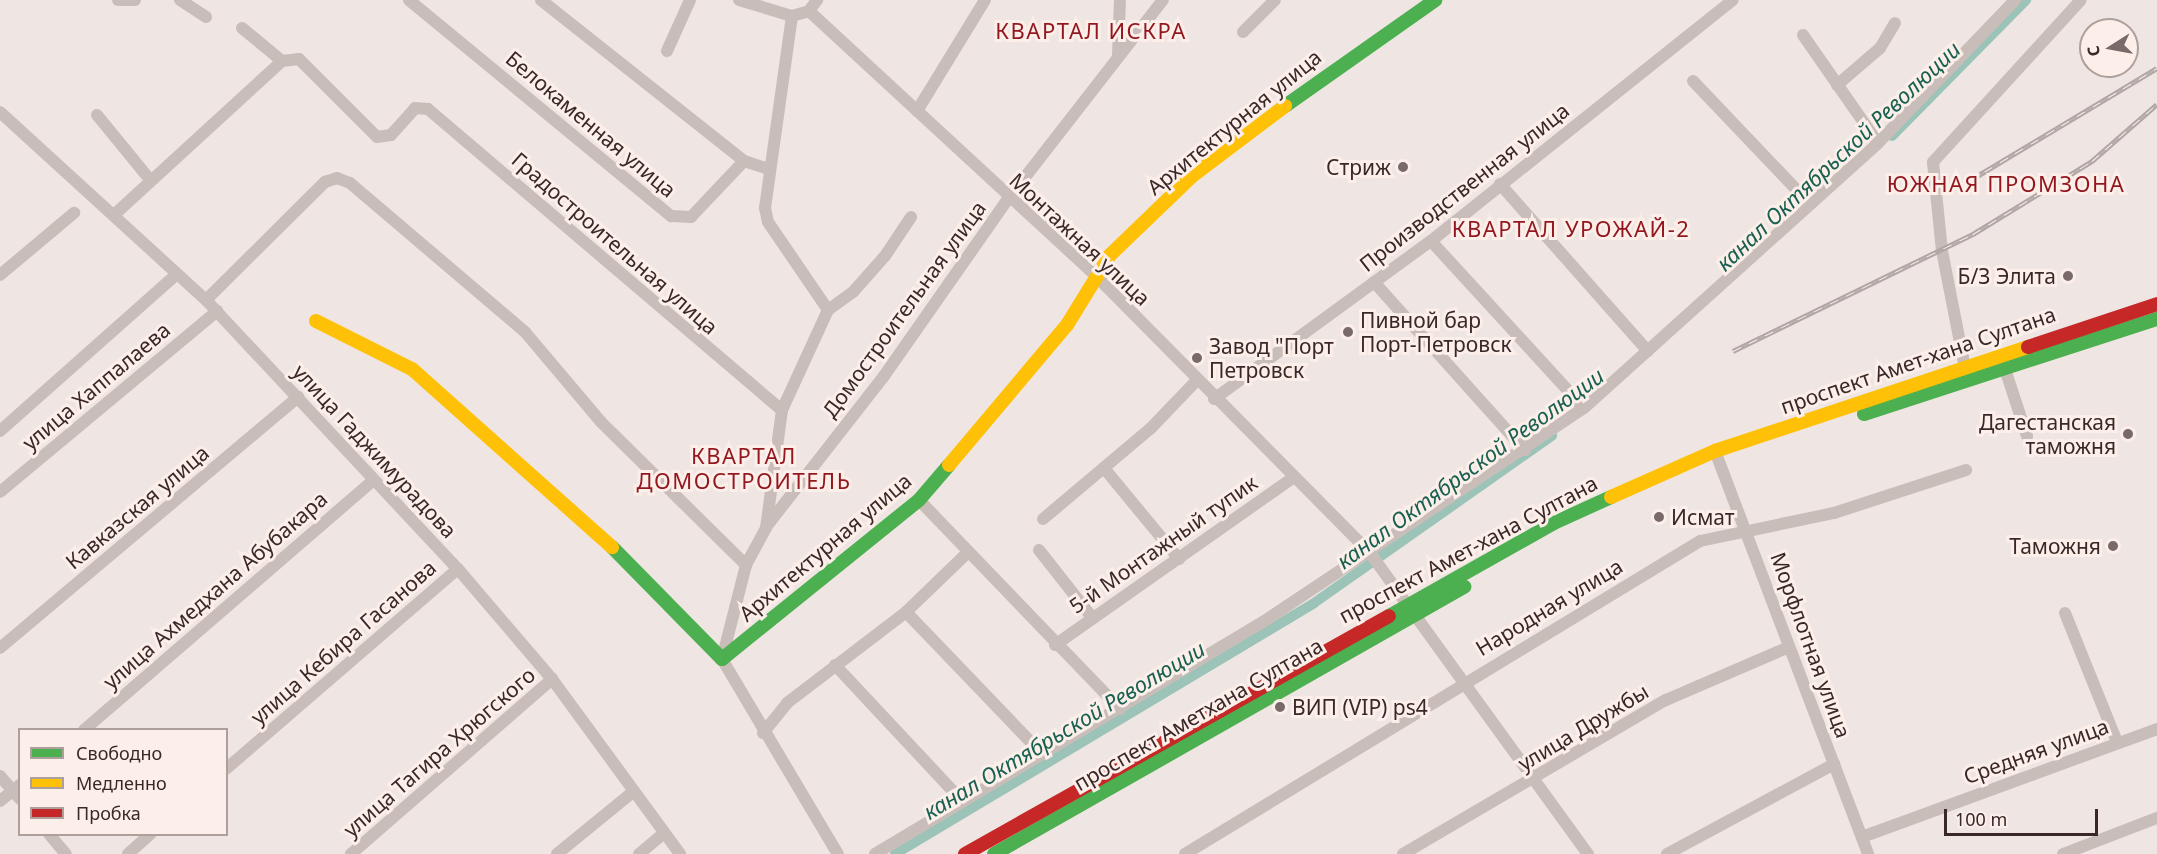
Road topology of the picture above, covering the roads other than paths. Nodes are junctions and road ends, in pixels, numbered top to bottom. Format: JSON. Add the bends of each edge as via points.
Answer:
{"nodes":[{"id":1,"x":118,"y":0,"type":"edge"},
{"id":2,"x":135,"y":0,"type":"edge"},
{"id":3,"x":180,"y":0,"type":"edge"},
{"id":4,"x":410,"y":0,"type":"edge"},
{"id":5,"x":542,"y":0,"type":"edge"},
{"id":6,"x":690,"y":0,"type":"edge"},
{"id":7,"x":739,"y":0,"type":"edge"},
{"id":8,"x":817,"y":0,"type":"edge"},
{"id":9,"x":985,"y":0,"type":"edge"},
{"id":10,"x":1120,"y":0,"type":"edge"},
{"id":11,"x":1163,"y":0,"type":"edge"},
{"id":12,"x":1275,"y":0,"type":"edge"},
{"id":13,"x":1436,"y":0,"type":"edge"},
{"id":14,"x":1733,"y":0,"type":"edge"},
{"id":15,"x":2016,"y":0,"type":"edge"},
{"id":16,"x":2082,"y":0,"type":"edge"},
{"id":17,"x":808,"y":11,"type":"junction"},
{"id":18,"x":792,"y":16,"type":"junction"},
{"id":19,"x":206,"y":17,"type":"dead end"},
{"id":20,"x":1895,"y":23,"type":"dead end"},
{"id":21,"x":242,"y":28,"type":"dead end"},
{"id":22,"x":1243,"y":32,"type":"dead end"},
{"id":23,"x":1803,"y":35,"type":"dead end"},
{"id":24,"x":668,"y":51,"type":"dead end"},
{"id":25,"x":1118,"y":56,"type":"junction"},
{"id":26,"x":286,"y":59,"type":"junction"},
{"id":27,"x":1693,"y":81,"type":"dead end"},
{"id":28,"x":1837,"y":85,"type":"junction"},
{"id":29,"x":917,"y":111,"type":"junction"},
{"id":30,"x":0,"y":112,"type":"edge"},
{"id":31,"x":97,"y":115,"type":"dead end"},
{"id":32,"x":1878,"y":143,"type":"junction"},
{"id":33,"x":744,"y":161,"type":"junction"},
{"id":34,"x":768,"y":169,"type":"junction"},
{"id":35,"x":151,"y":180,"type":"junction"},
{"id":36,"x":1500,"y":184,"type":"junction"},
{"id":37,"x":1008,"y":199,"type":"junction"},
{"id":38,"x":1809,"y":203,"type":"junction"},
{"id":39,"x":74,"y":213,"type":"dead end"},
{"id":40,"x":116,"y":213,"type":"junction"},
{"id":41,"x":911,"y":217,"type":"dead end"},
{"id":42,"x":1431,"y":241,"type":"junction"},
{"id":43,"x":176,"y":274,"type":"junction"},
{"id":44,"x":0,"y":275,"type":"edge"},
{"id":45,"x":1097,"y":277,"type":"junction"},
{"id":46,"x":1374,"y":282,"type":"junction"},
{"id":47,"x":206,"y":300,"type":"junction"},
{"id":48,"x":2157,"y":304,"type":"edge"},
{"id":49,"x":828,"y":310,"type":"junction"},
{"id":50,"x":217,"y":311,"type":"junction"},
{"id":51,"x":2157,"y":319,"type":"edge"},
{"id":52,"x":316,"y":321,"type":"dead end"},
{"id":53,"x":1648,"y":351,"type":"junction"},
{"id":54,"x":2001,"y":353,"type":"junction"},
{"id":55,"x":1964,"y":365,"type":"junction"},
{"id":56,"x":2005,"y":368,"type":"junction"},
{"id":57,"x":1967,"y":379,"type":"junction"},
{"id":58,"x":1196,"y":381,"type":"junction"},
{"id":59,"x":298,"y":397,"type":"junction"},
{"id":60,"x":1214,"y":399,"type":"junction"},
{"id":61,"x":1584,"y":408,"type":"junction"},
{"id":62,"x":782,"y":410,"type":"junction"},
{"id":63,"x":0,"y":431,"type":"edge"},
{"id":64,"x":2027,"y":436,"type":"dead end"},
{"id":65,"x":1525,"y":450,"type":"junction"},
{"id":66,"x":1717,"y":457,"type":"junction"},
{"id":67,"x":1104,"y":468,"type":"junction"},
{"id":68,"x":1966,"y":470,"type":"dead end"},
{"id":69,"x":1294,"y":477,"type":"junction"},
{"id":70,"x":372,"y":481,"type":"junction"},
{"id":71,"x":0,"y":492,"type":"edge"},
{"id":72,"x":919,"y":500,"type":"junction"},
{"id":73,"x":1043,"y":519,"type":"dead end"},
{"id":74,"x":765,"y":528,"type":"junction"},
{"id":75,"x":1747,"y":530,"type":"junction"},
{"id":76,"x":1039,"y":550,"type":"dead end"},
{"id":77,"x":966,"y":554,"type":"junction"},
{"id":78,"x":1372,"y":557,"type":"junction"},
{"id":79,"x":1179,"y":560,"type":"junction"},
{"id":80,"x":746,"y":565,"type":"junction"},
{"id":81,"x":458,"y":569,"type":"junction"},
{"id":82,"x":1406,"y":603,"type":"junction"},
{"id":83,"x":906,"y":612,"type":"junction"},
{"id":84,"x":2065,"y":613,"type":"dead end"},
{"id":85,"x":1413,"y":615,"type":"junction"},
{"id":86,"x":1091,"y":616,"type":"junction"},
{"id":87,"x":1055,"y":645,"type":"junction"},
{"id":88,"x":1789,"y":647,"type":"junction"},
{"id":89,"x":0,"y":648,"type":"edge"},
{"id":90,"x":722,"y":659,"type":"junction"},
{"id":91,"x":835,"y":665,"type":"junction"},
{"id":92,"x":552,"y":678,"type":"junction"},
{"id":93,"x":1462,"y":683,"type":"junction"},
{"id":94,"x":1120,"y":709,"type":"junction"},
{"id":95,"x":85,"y":728,"type":"edge"},
{"id":96,"x":2157,"y":729,"type":"edge"},
{"id":97,"x":763,"y":733,"type":"junction"},
{"id":98,"x":2116,"y":742,"type":"junction"},
{"id":99,"x":1041,"y":753,"type":"junction"},
{"id":100,"x":1834,"y":764,"type":"junction"},
{"id":101,"x":228,"y":767,"type":"edge"},
{"id":102,"x":0,"y":776,"type":"edge"},
{"id":103,"x":1536,"y":779,"type":"junction"},
{"id":104,"x":17,"y":791,"type":"edge"},
{"id":105,"x":634,"y":791,"type":"junction"},
{"id":106,"x":0,"y":801,"type":"edge"},
{"id":107,"x":963,"y":802,"type":"junction"},
{"id":108,"x":2157,"y":818,"type":"edge"},
{"id":109,"x":664,"y":833,"type":"junction"},
{"id":110,"x":51,"y":836,"type":"edge"},
{"id":111,"x":148,"y":836,"type":"edge"},
{"id":112,"x":1862,"y":837,"type":"junction"},
{"id":113,"x":677,"y":853,"type":"edge"},
{"id":114,"x":66,"y":854,"type":"edge"},
{"id":115,"x":128,"y":854,"type":"edge"},
{"id":116,"x":351,"y":854,"type":"edge"},
{"id":117,"x":557,"y":854,"type":"edge"},
{"id":118,"x":639,"y":854,"type":"edge"},
{"id":119,"x":838,"y":854,"type":"edge"},
{"id":120,"x":875,"y":854,"type":"edge"},
{"id":121,"x":965,"y":854,"type":"edge"},
{"id":122,"x":994,"y":854,"type":"edge"},
{"id":123,"x":1185,"y":854,"type":"edge"},
{"id":124,"x":1403,"y":854,"type":"edge"},
{"id":125,"x":1587,"y":854,"type":"edge"},
{"id":126,"x":1667,"y":854,"type":"edge"},
{"id":127,"x":1868,"y":854,"type":"edge"},
{"id":128,"x":2063,"y":854,"type":"edge"}],
"edges":[{"from":1,"to":2,"type":"street"},
{"from":3,"to":19,"type":"street"},
{"from":4,"to":33,"type":"street","name":"Белокаменная улица","via":[[671,216],[691,217]]},
{"from":5,"to":33,"type":"street"},
{"from":6,"to":24,"type":"street"},
{"from":7,"to":18,"type":"street"},
{"from":8,"to":17,"type":"street"},
{"from":9,"to":29,"type":"street"},
{"from":10,"to":25,"type":"street"},
{"from":11,"to":25,"type":"street","name":"Домостроительная улица"},
{"from":12,"to":22,"type":"street"},
{"from":13,"to":45,"type":"main road","name":"Архитектурная улица","via":[[1373,39],[1191,177],[1110,255]]},
{"from":14,"to":36,"type":"street","name":"Производственная улица"},
{"from":15,"to":32,"type":"street"},
{"from":16,"to":55,"type":"street","via":[[1933,162],[1942,251]]},
{"from":17,"to":18,"type":"street"},
{"from":17,"to":29,"type":"street","name":"Монтажная улица"},
{"from":18,"to":34,"type":"street"},
{"from":20,"to":28,"type":"street","via":[[1880,48]]},
{"from":21,"to":26,"type":"street"},
{"from":23,"to":28,"type":"street"},
{"from":25,"to":37,"type":"street","name":"Домостроительная улица"},
{"from":26,"to":35,"type":"street"},
{"from":26,"to":62,"type":"street","name":"Градостроительная улица","via":[[299,59],[377,137],[391,135],[422,107]]},
{"from":27,"to":38,"type":"street"},
{"from":28,"to":32,"type":"street"},
{"from":29,"to":37,"type":"street","name":"Монтажная улица"},
{"from":30,"to":40,"type":"street","name":"улица Гаджимурадова"},
{"from":31,"to":35,"type":"street"},
{"from":32,"to":38,"type":"street"},
{"from":33,"to":34,"type":"street"},
{"from":34,"to":49,"type":"street","via":[[768,222]]},
{"from":35,"to":40,"type":"street"},
{"from":36,"to":42,"type":"street","name":"Производственная улица"},
{"from":36,"to":53,"type":"street"},
{"from":37,"to":45,"type":"street","name":"Монтажная улица"},
{"from":37,"to":74,"type":"street","name":"Домостроительная улица","via":[[884,376]]},
{"from":38,"to":53,"type":"street"},
{"from":39,"to":44,"type":"street"},
{"from":40,"to":43,"type":"street","name":"улица Гаджимурадова"},
{"from":41,"to":49,"type":"street","via":[[872,270]]},
{"from":42,"to":46,"type":"street","name":"Производственная улица"},
{"from":42,"to":61,"type":"street"},
{"from":43,"to":47,"type":"street","name":"улица Гаджимурадова"},
{"from":43,"to":63,"type":"street","name":"улица Хаппалаева"},
{"from":45,"to":58,"type":"street","name":"Монтажная улица"},
{"from":45,"to":72,"type":"main road","name":"Архитектурная улица","via":[[1068,325]]},
{"from":46,"to":60,"type":"street","name":"Производственная улица"},
{"from":46,"to":65,"type":"street"},
{"from":47,"to":50,"type":"street","name":"улица Гаджимурадова"},
{"from":47,"to":80,"type":"street","via":[[325,182],[337,178],[350,183],[525,332],[601,422]]},
{"from":48,"to":54,"type":"main road","name":"проспект Амет-хана Султана"},
{"from":49,"to":62,"type":"street"},
{"from":50,"to":59,"type":"street","name":"улица Гаджимурадова"},
{"from":50,"to":71,"type":"street","name":"улица Хаппалаева"},
{"from":51,"to":56,"type":"main road","name":"проспект Аметхана Султана"},
{"from":52,"to":90,"type":"main road","via":[[420,376],[598,534]]},
{"from":53,"to":61,"type":"street"},
{"from":54,"to":55,"type":"main road","name":"проспект Амет-хана Султана"},
{"from":54,"to":56,"type":"street"},
{"from":55,"to":57,"type":"street"},
{"from":55,"to":66,"type":"main road","name":"проспект Амет-хана Султана"},
{"from":56,"to":57,"type":"main road","name":"проспект Аметхана Султана"},
{"from":56,"to":64,"type":"street"},
{"from":57,"to":66,"type":"main road","name":"проспект Аметхана Султана"},
{"from":58,"to":60,"type":"street","name":"Монтажная улица"},
{"from":58,"to":67,"type":"street"},
{"from":59,"to":70,"type":"street","name":"улица Гаджимурадова"},
{"from":59,"to":89,"type":"street","name":"Кавказская улица"},
{"from":60,"to":69,"type":"street","name":"Монтажная улица"},
{"from":61,"to":65,"type":"street"},
{"from":62,"to":74,"type":"street"},
{"from":65,"to":78,"type":"street"},
{"from":66,"to":75,"type":"street","name":"Морфлотная улица"},
{"from":66,"to":82,"type":"main road","name":"проспект Амет-хана Султана","via":[[1554,523]]},
{"from":66,"to":85,"type":"main road","name":"проспект Аметхана Султана","via":[[1559,535]]},
{"from":67,"to":73,"type":"street"},
{"from":67,"to":79,"type":"street"},
{"from":68,"to":75,"type":"street","name":"Народная улица","via":[[1834,513]]},
{"from":69,"to":78,"type":"street","name":"Монтажная улица"},
{"from":69,"to":79,"type":"street","name":"5-й Монтажный тупик"},
{"from":70,"to":81,"type":"street","name":"улица Гаджимурадова"},
{"from":70,"to":95,"type":"street","name":"улица Ахмедхана Абубакара"},
{"from":72,"to":77,"type":"street"},
{"from":72,"to":90,"type":"main road","name":"Архитектурная улица"},
{"from":74,"to":80,"type":"street"},
{"from":75,"to":88,"type":"street","name":"Морфлотная улица"},
{"from":75,"to":93,"type":"street","name":"Народная улица","via":[[1700,542]]},
{"from":76,"to":86,"type":"street"},
{"from":77,"to":83,"type":"street"},
{"from":77,"to":87,"type":"street"},
{"from":78,"to":82,"type":"street","name":"Монтажная улица"},
{"from":78,"to":94,"type":"street"},
{"from":79,"to":86,"type":"street","name":"5-й Монтажный тупик"},
{"from":80,"to":90,"type":"street"},
{"from":81,"to":92,"type":"street","name":"улица Гаджимурадова"},
{"from":81,"to":101,"type":"street","name":"улица Кебира Гасанова"},
{"from":82,"to":85,"type":"street","name":"Монтажная улица"},
{"from":82,"to":121,"type":"main road","name":"проспект Амет-хана Султана"},
{"from":83,"to":91,"type":"street"},
{"from":83,"to":99,"type":"street"},
{"from":84,"to":98,"type":"street"},
{"from":85,"to":93,"type":"street","name":"Монтажная улица"},
{"from":85,"to":122,"type":"main road","name":"проспект Аметхана Султана"},
{"from":86,"to":87,"type":"street","name":"5-й Монтажный тупик"},
{"from":87,"to":94,"type":"street"},
{"from":88,"to":100,"type":"street","name":"Морфлотная улица"},
{"from":88,"to":103,"type":"street","name":"улица Дружбы","via":[[1666,700]]},
{"from":90,"to":97,"type":"street"},
{"from":91,"to":97,"type":"street","via":[[787,703]]},
{"from":91,"to":107,"type":"street"},
{"from":92,"to":105,"type":"street","name":"улица Гаджимурадова"},
{"from":92,"to":116,"type":"street","name":"улица Тагира Хрюгского"},
{"from":93,"to":103,"type":"street","name":"Монтажная улица"},
{"from":93,"to":123,"type":"street","name":"Народная улица"},
{"from":94,"to":99,"type":"street"},
{"from":96,"to":98,"type":"street","name":"Средняя улица"},
{"from":97,"to":119,"type":"street"},
{"from":98,"to":112,"type":"street","name":"Средняя улица"},
{"from":99,"to":107,"type":"street"},
{"from":100,"to":112,"type":"street","name":"Морфлотная улица"},
{"from":100,"to":126,"type":"street"},
{"from":102,"to":104,"type":"street"},
{"from":103,"to":124,"type":"street","name":"улица Дружбы"},
{"from":103,"to":125,"type":"street","name":"Монтажная улица"},
{"from":104,"to":106,"type":"street"},
{"from":105,"to":109,"type":"street","name":"улица Гаджимурадова"},
{"from":105,"to":117,"type":"street"},
{"from":107,"to":120,"type":"street"},
{"from":108,"to":128,"type":"street"},
{"from":109,"to":113,"type":"street","name":"улица Гаджимурадова"},
{"from":109,"to":118,"type":"street"},
{"from":110,"to":114,"type":"street"},
{"from":111,"to":115,"type":"street"},
{"from":112,"to":127,"type":"street","name":"Морфлотная улица"}]}
